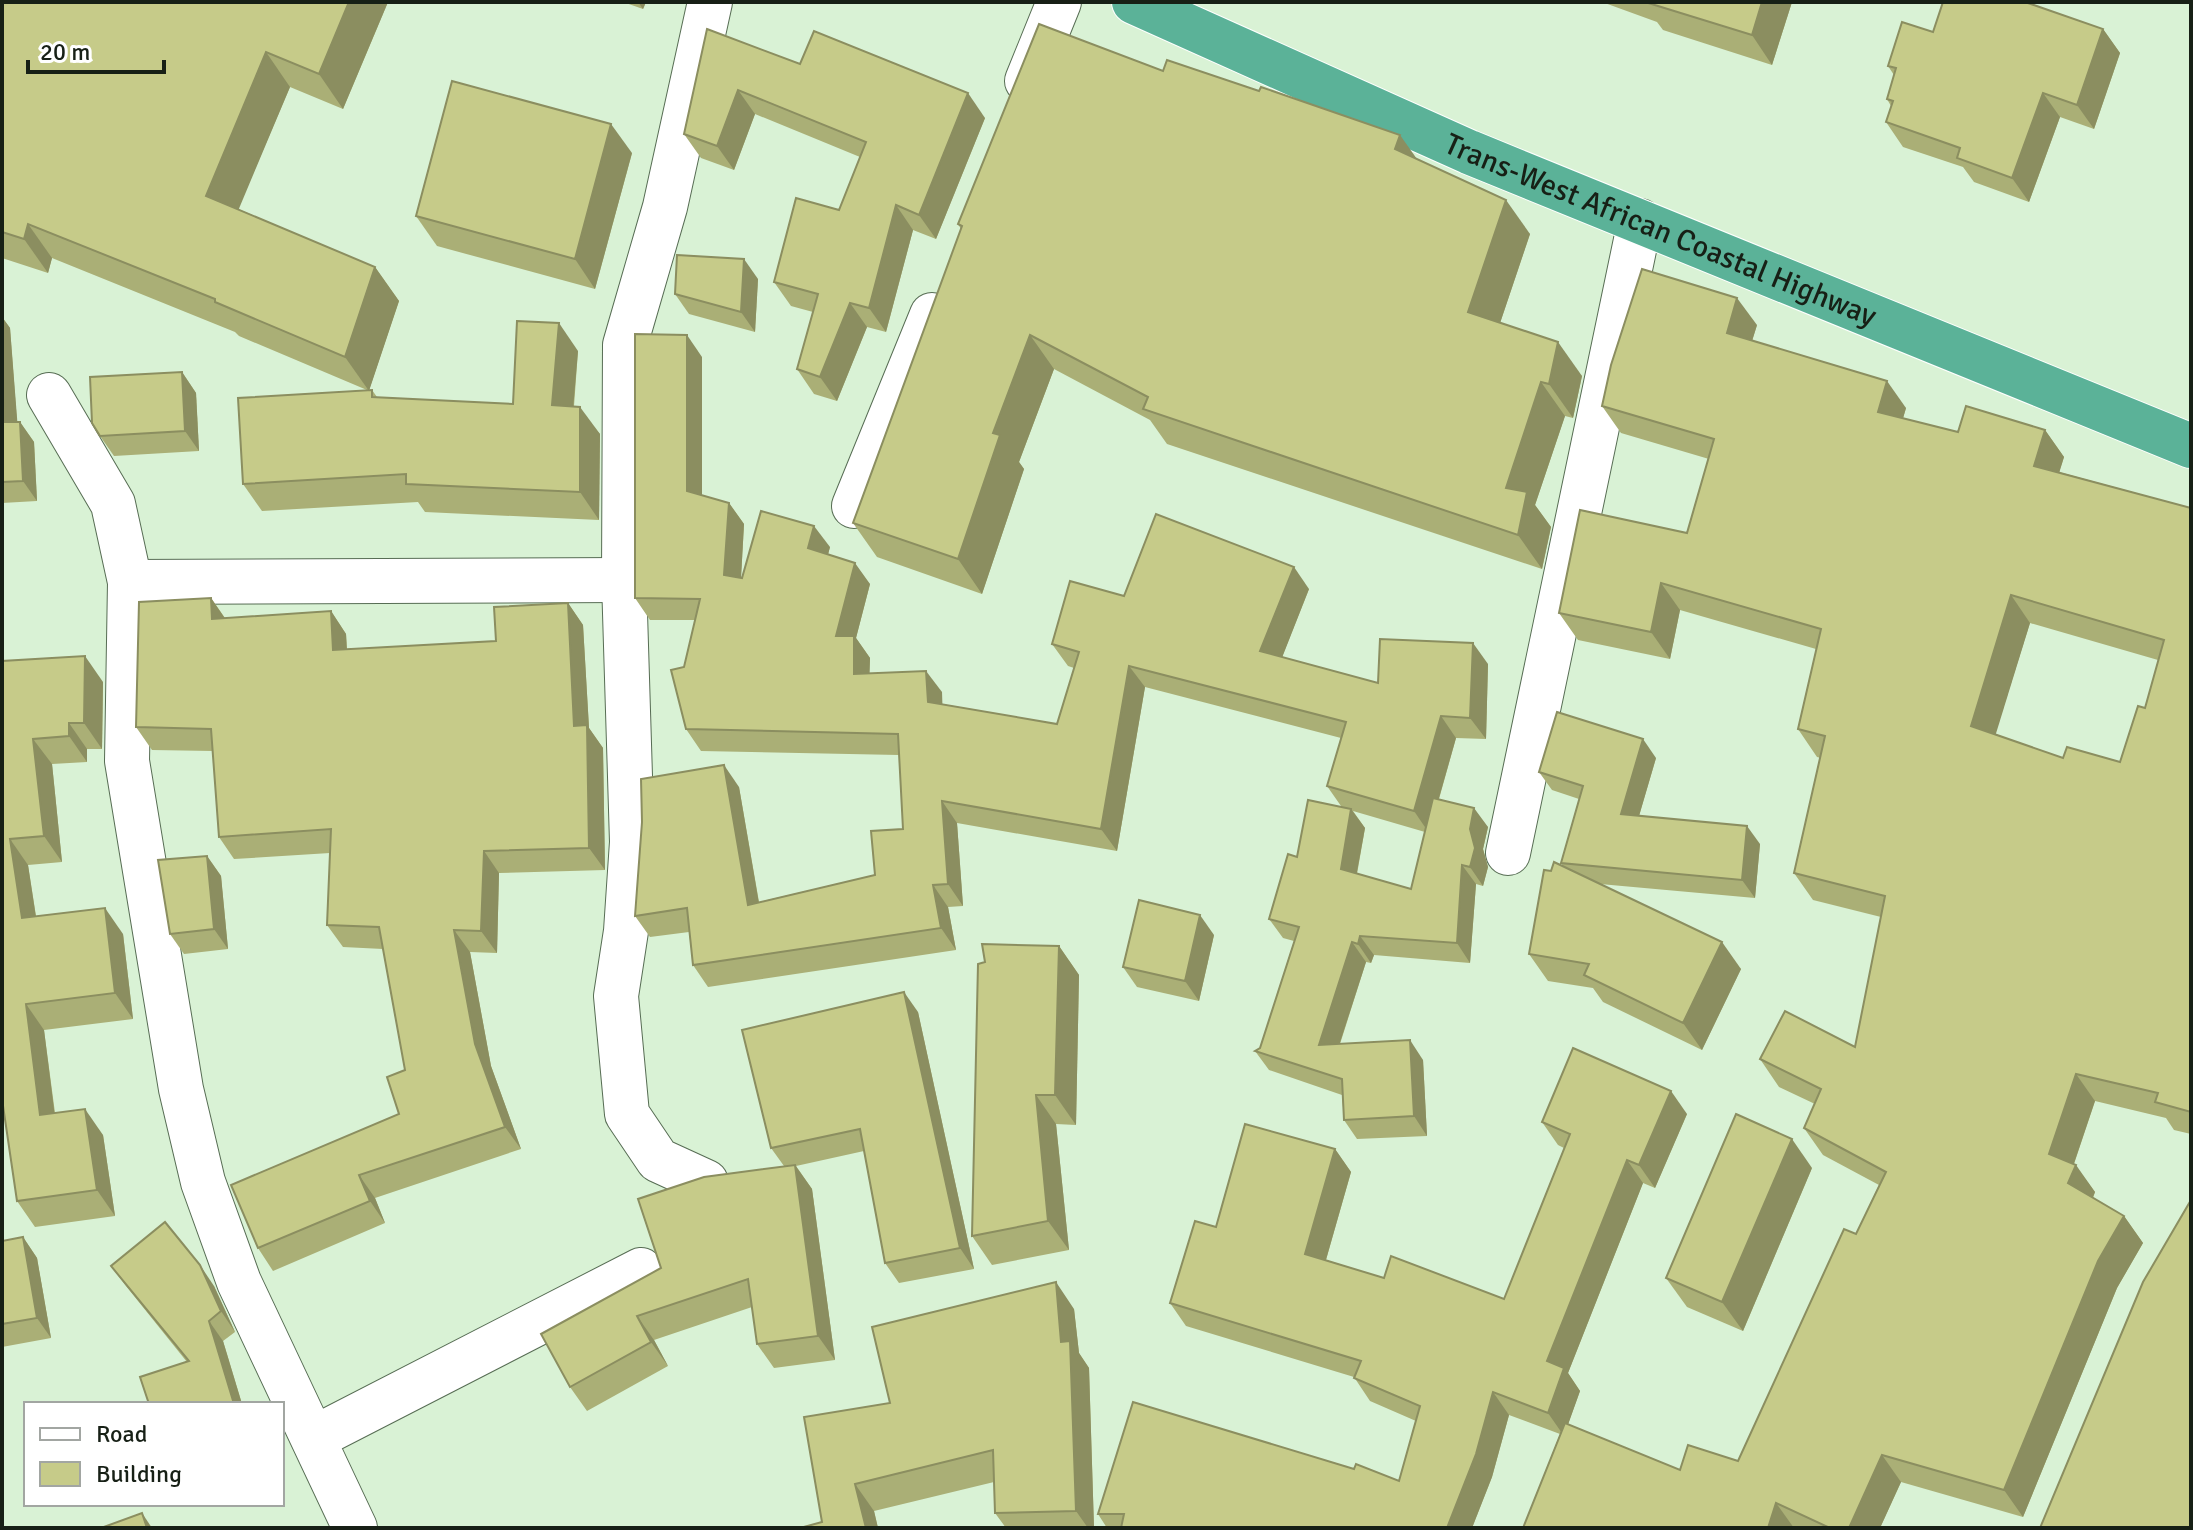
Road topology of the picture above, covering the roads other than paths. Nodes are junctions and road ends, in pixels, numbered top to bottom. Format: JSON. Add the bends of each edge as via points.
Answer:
{"nodes":[{"id":1,"x":710,"y":2,"type":"edge"},
{"id":2,"x":1059,"y":2,"type":"edge"},
{"id":3,"x":1134,"y":2,"type":"edge"},
{"id":4,"x":1012,"y":117,"type":"edge"},
{"id":5,"x":1640,"y":221,"type":"junction"},
{"id":6,"x":948,"y":276,"type":"edge"},
{"id":7,"x":49,"y":395,"type":"dead end"},
{"id":8,"x":2191,"y":446,"type":"edge"},
{"id":9,"x":854,"y":506,"type":"dead end"},
{"id":10,"x":624,"y":580,"type":"junction"},
{"id":11,"x":130,"y":582,"type":"junction"},
{"id":12,"x":1508,"y":853,"type":"dead end"},
{"id":13,"x":706,"y":1182,"type":"edge"},
{"id":14,"x":641,"y":1270,"type":"dead end"},
{"id":15,"x":314,"y":1438,"type":"junction"},
{"id":16,"x":355,"y":1528,"type":"edge"}],
"edges":[{"from":1,"to":10,"type":"street","via":[[665,207],[625,345]]},
{"from":2,"to":4,"type":"street"},
{"from":3,"to":5,"type":"highway","name":"Trans-West African Coastal Highway","via":[[1469,152]]},
{"from":5,"to":8,"type":"highway","name":"Trans-West African Coastal Highway"},
{"from":5,"to":12,"type":"street"},
{"from":6,"to":9,"type":"street"},
{"from":7,"to":11,"type":"street","via":[[113,504]]},
{"from":10,"to":11,"type":"street"},
{"from":10,"to":13,"type":"street","via":[[632,842],[616,996],[627,1114],[658,1160]]},
{"from":11,"to":15,"type":"street","via":[[127,761],[181,1089],[203,1182],[239,1282]]},
{"from":14,"to":15,"type":"street"},
{"from":15,"to":16,"type":"street"}]}
